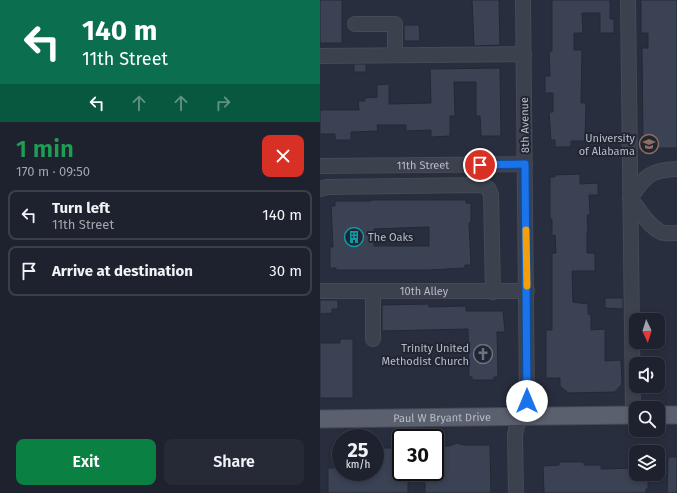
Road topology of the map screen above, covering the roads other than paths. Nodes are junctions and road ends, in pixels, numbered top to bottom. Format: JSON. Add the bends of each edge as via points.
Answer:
{"nodes":[{"id":1,"x":523,"y":0,"type":"edge"},
{"id":2,"x":628,"y":0,"type":"edge"},
{"id":3,"x":356,"y":24,"type":"dead end"},
{"id":4,"x":524,"y":54,"type":"junction"},
{"id":5,"x":320,"y":56,"type":"edge"},
{"id":6,"x":395,"y":56,"type":"junction"},
{"id":7,"x":525,"y":164,"type":"junction"},
{"id":8,"x":407,"y":165,"type":"junction"},
{"id":9,"x":320,"y":166,"type":"edge"},
{"id":10,"x":677,"y":169,"type":"edge"},
{"id":11,"x":408,"y":186,"type":"junction"},
{"id":12,"x":320,"y":189,"type":"edge"},
{"id":13,"x":630,"y":198,"type":"junction"},
{"id":14,"x":677,"y":233,"type":"edge"},
{"id":15,"x":320,"y":291,"type":"edge"},
{"id":16,"x":373,"y":291,"type":"junction"},
{"id":17,"x":527,"y":291,"type":"junction"},
{"id":18,"x":493,"y":292,"type":"junction"},
{"id":19,"x":633,"y":313,"type":"edge"},
{"id":20,"x":373,"y":339,"type":"dead end"},
{"id":21,"x":634,"y":349,"type":"edge"},
{"id":22,"x":635,"y":401,"type":"edge"},
{"id":23,"x":629,"y":415,"type":"edge"},
{"id":24,"x":665,"y":415,"type":"edge"},
{"id":25,"x":677,"y":415,"type":"edge"},
{"id":26,"x":523,"y":417,"type":"junction"},
{"id":27,"x":320,"y":419,"type":"edge"},
{"id":28,"x":516,"y":493,"type":"edge"}],
"edges":[{"from":1,"to":4,"type":"street","name":"8th Avenue"},
{"from":2,"to":13,"type":"street"},
{"from":3,"to":6,"type":"street","via":[[395,24]]},
{"from":4,"to":6,"type":"street"},
{"from":4,"to":7,"type":"street","name":"8th Avenue"},
{"from":5,"to":6,"type":"street"},
{"from":7,"to":8,"type":"street","name":"11th Street"},
{"from":7,"to":17,"type":"street","name":"8th Avenue"},
{"from":8,"to":9,"type":"street","name":"11th Street"},
{"from":8,"to":11,"type":"street"},
{"from":10,"to":13,"type":"street","via":[[661,169],[652,173],[642,181]]},
{"from":11,"to":12,"type":"street"},
{"from":11,"to":18,"type":"street","via":[[481,185],[488,188],[491,195]]},
{"from":13,"to":14,"type":"street","via":[[657,230],[662,233]]},
{"from":13,"to":19,"type":"street"},
{"from":15,"to":16,"type":"street","name":"10th Alley"},
{"from":16,"to":18,"type":"street","name":"10th Alley"},
{"from":16,"to":20,"type":"street"},
{"from":17,"to":18,"type":"street","name":"10th Alley"},
{"from":17,"to":26,"type":"street","name":"8th Avenue","via":[[527,401]]},
{"from":21,"to":22,"type":"street"},
{"from":23,"to":26,"type":"main road","name":"Paul W Bryant Drive"},
{"from":24,"to":25,"type":"main road"},
{"from":26,"to":27,"type":"main road","name":"Paul W Bryant Drive"},
{"from":26,"to":28,"type":"street","name":"8th Avenue","via":[[517,425],[515,435]]}]}
